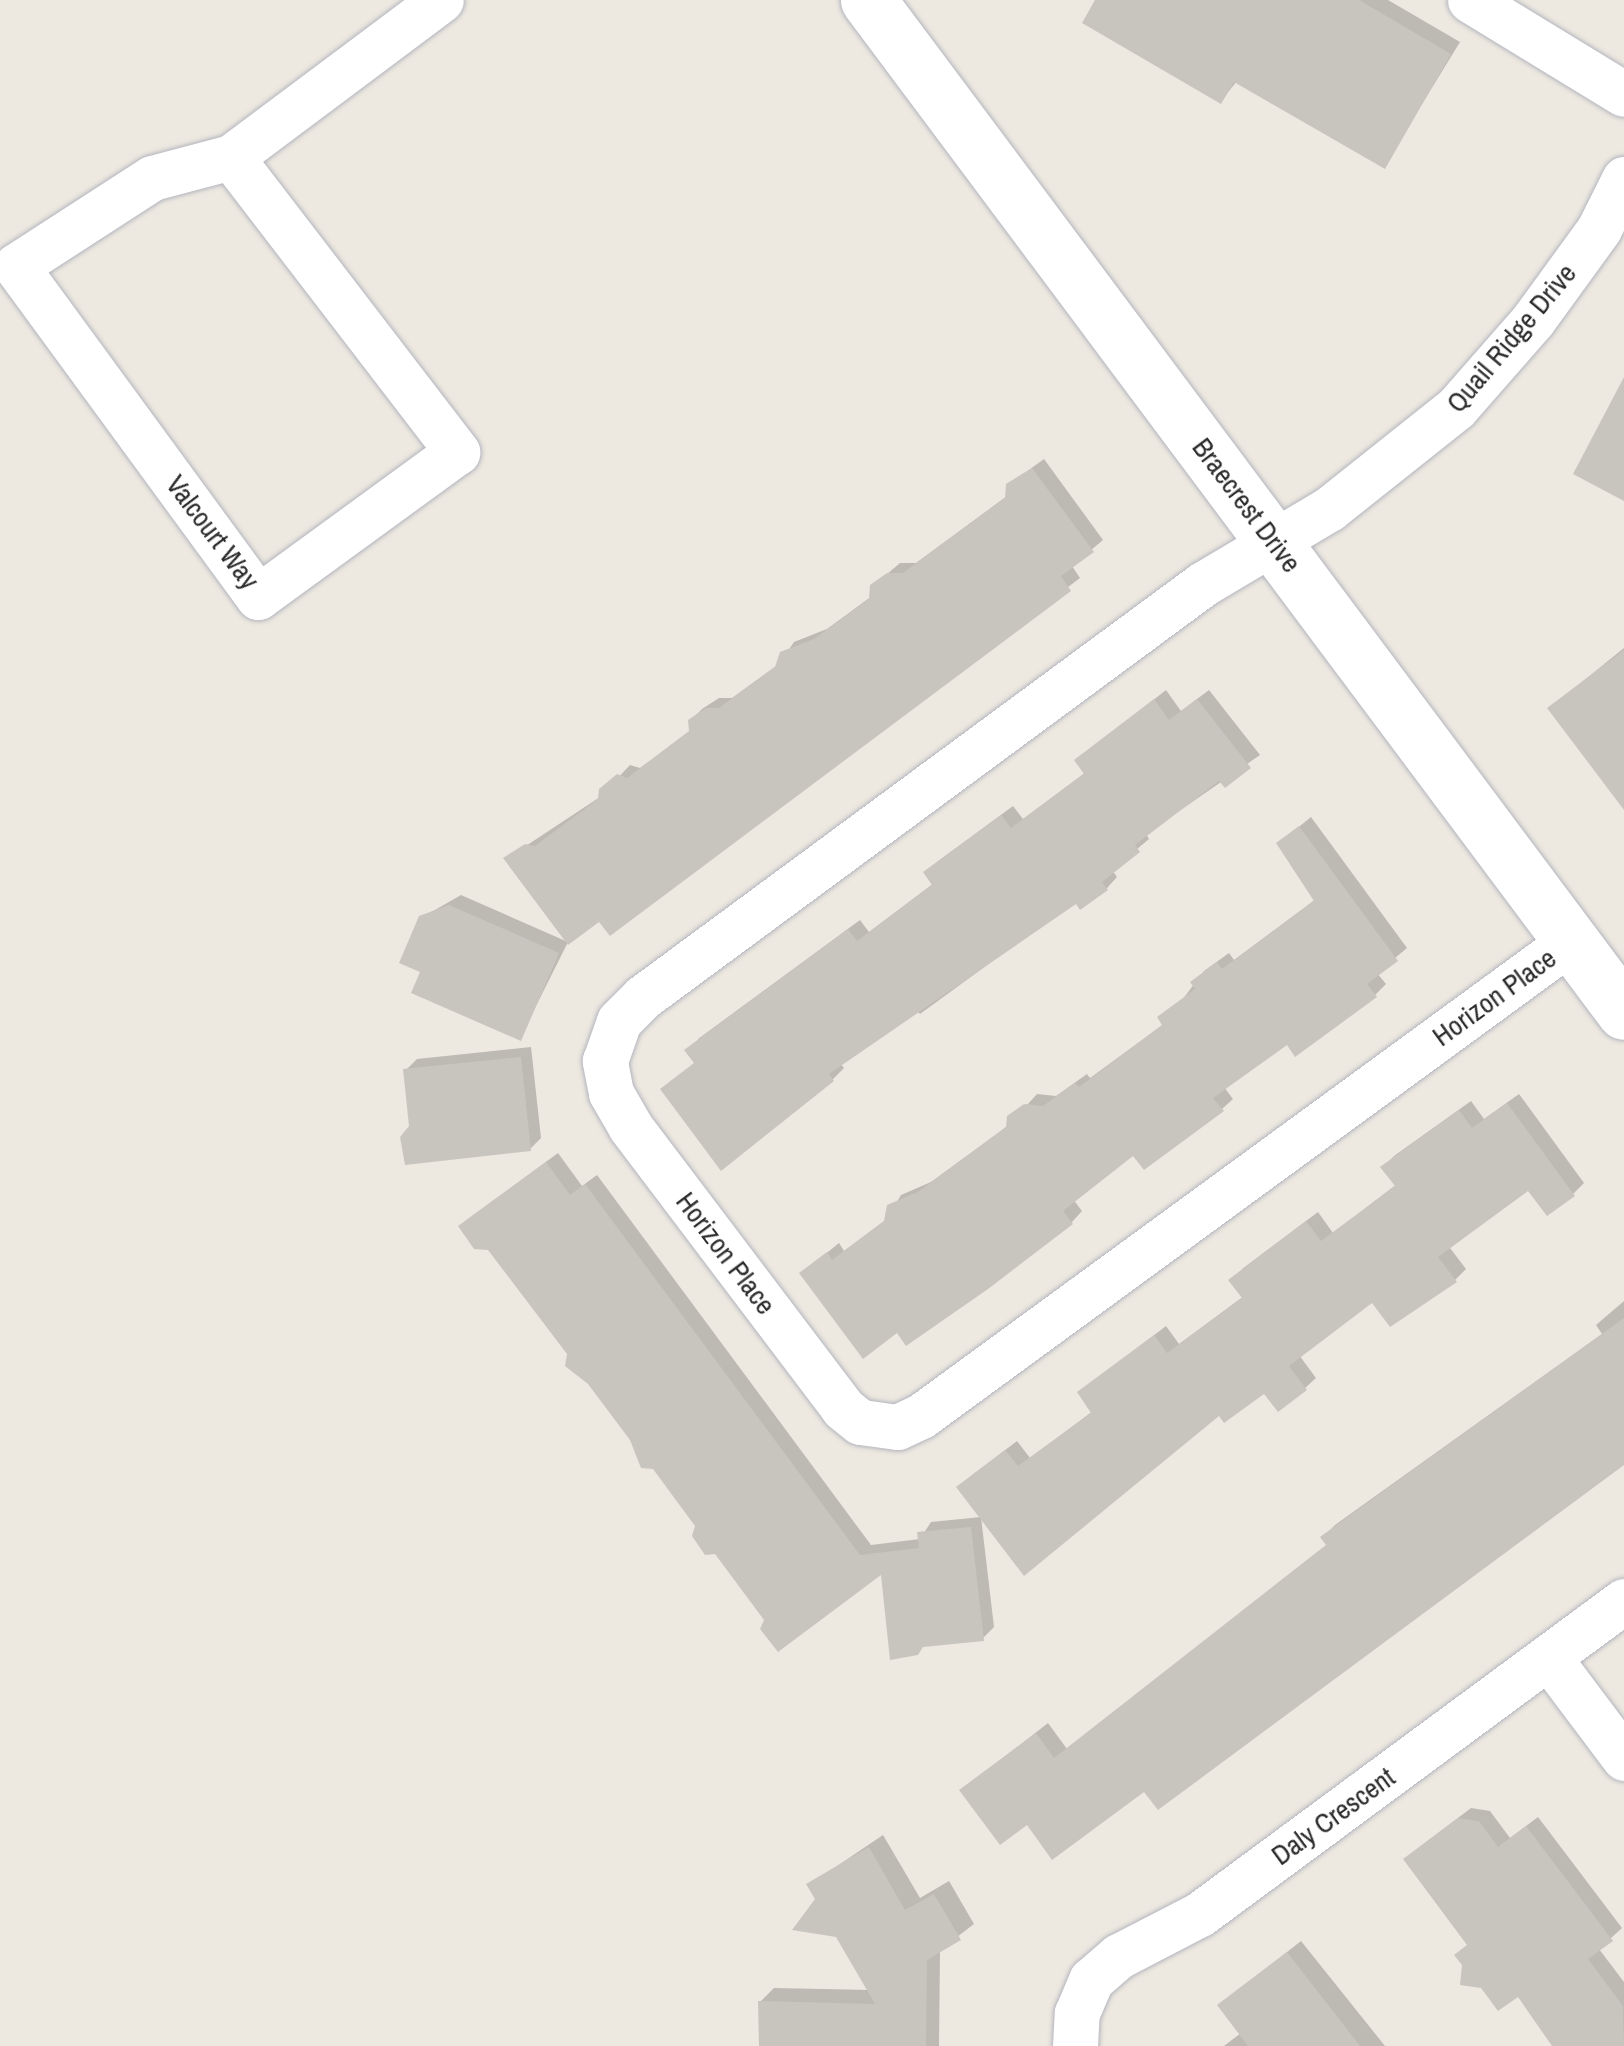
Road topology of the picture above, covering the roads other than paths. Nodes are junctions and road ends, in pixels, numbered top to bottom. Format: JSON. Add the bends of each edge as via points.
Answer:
{"nodes":[{"id":1,"x":441,"y":0,"type":"edge"},
{"id":2,"x":868,"y":0,"type":"edge"},
{"id":3,"x":1470,"y":0,"type":"edge"},
{"id":4,"x":1624,"y":94,"type":"edge"},
{"id":5,"x":231,"y":157,"type":"junction"},
{"id":6,"x":1624,"y":179,"type":"edge"},
{"id":7,"x":1272,"y":538,"type":"junction"},
{"id":8,"x":1571,"y":940,"type":"junction"},
{"id":9,"x":1624,"y":1012,"type":"edge"},
{"id":10,"x":1624,"y":1601,"type":"edge"},
{"id":11,"x":1550,"y":1658,"type":"junction"},
{"id":12,"x":1624,"y":1758,"type":"edge"},
{"id":13,"x":1075,"y":2046,"type":"edge"}],
"edges":[{"from":1,"to":5,"type":"street","name":"Valcourt Way"},
{"from":2,"to":7,"type":"street","name":"Braecrest Drive"},
{"from":3,"to":4,"type":"street"},
{"from":5,"to":5,"type":"street","name":"Valcourt Way","via":[[457,452],[258,597],[16,266],[152,178]]},
{"from":6,"to":7,"type":"street","name":"Quail Ridge Drive","via":[[1599,229],[1533,320],[1456,408],[1329,509]]},
{"from":7,"to":8,"type":"street","name":"Braecrest Drive"},
{"from":7,"to":8,"type":"street","name":"Horizon Place","via":[[644,997],[619,1022],[605,1061],[611,1094],[630,1126],[843,1408],[860,1422],[897,1427],[921,1416]]},
{"from":8,"to":9,"type":"street","name":"Braecrest Drive"},
{"from":10,"to":11,"type":"street","name":"Daly Crescent"},
{"from":11,"to":12,"type":"street"},
{"from":11,"to":13,"type":"street","name":"Daly Crescent","via":[[1200,1914],[1120,1956],[1092,1980],[1076,2013]]}]}
